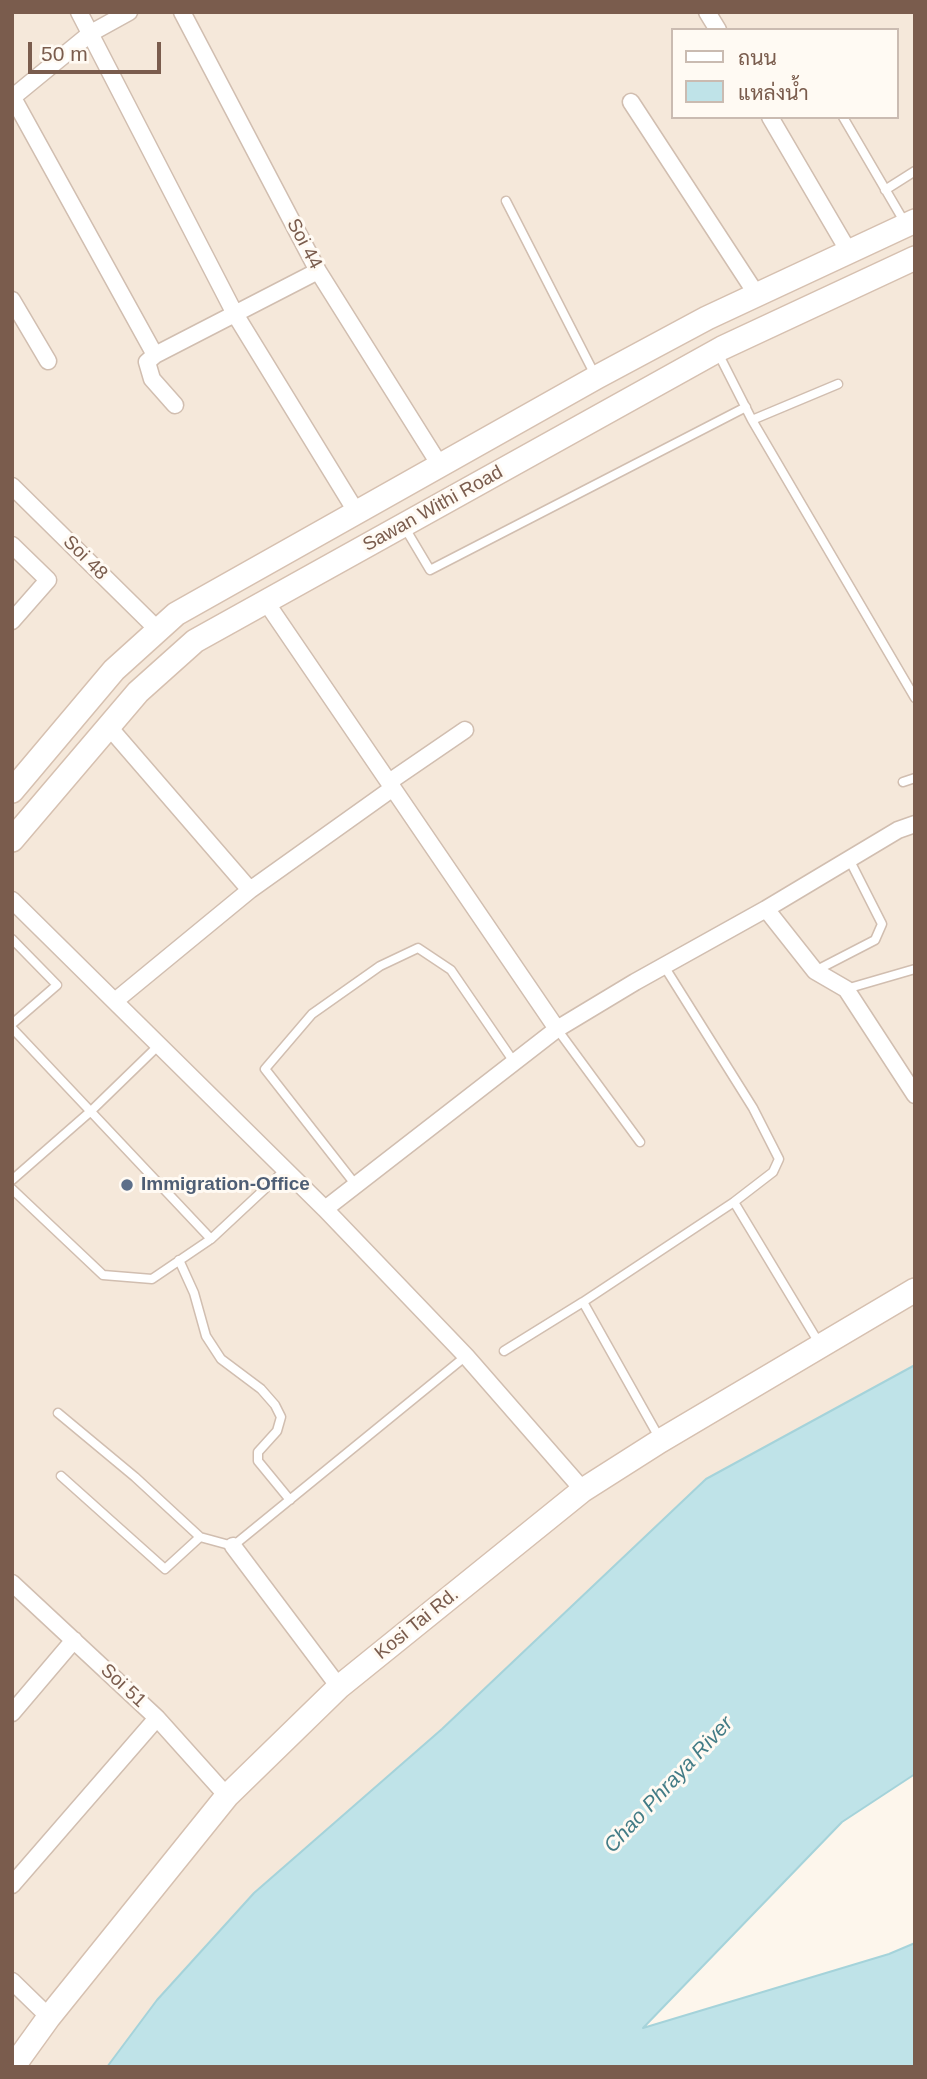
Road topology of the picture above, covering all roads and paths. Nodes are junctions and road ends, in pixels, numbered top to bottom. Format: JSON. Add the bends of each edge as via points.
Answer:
{"nodes":[{"id":1,"x":79,"y":12,"type":"edge"},
{"id":2,"x":130,"y":12,"type":"edge"},
{"id":3,"x":182,"y":12,"type":"edge"},
{"id":4,"x":707,"y":12,"type":"edge"},
{"id":5,"x":717,"y":28,"type":"edge"},
{"id":6,"x":91,"y":33,"type":"junction"},
{"id":7,"x":13,"y":97,"type":"edge"},
{"id":8,"x":631,"y":102,"type":"dead end"},
{"id":9,"x":771,"y":119,"type":"edge"},
{"id":10,"x":845,"y":119,"type":"edge"},
{"id":11,"x":915,"y":171,"type":"edge"},
{"id":12,"x":886,"y":190,"type":"junction"},
{"id":13,"x":506,"y":201,"type":"dead end"},
{"id":14,"x":910,"y":223,"type":"edge"},
{"id":15,"x":849,"y":252,"type":"junction"},
{"id":16,"x":915,"y":258,"type":"edge"},
{"id":17,"x":318,"y":271,"type":"junction"},
{"id":18,"x":757,"y":295,"type":"junction"},
{"id":19,"x":14,"y":309,"type":"edge"},
{"id":20,"x":235,"y":314,"type":"junction"},
{"id":21,"x":717,"y":351,"type":"junction"},
{"id":22,"x":155,"y":355,"type":"junction"},
{"id":23,"x":48,"y":361,"type":"dead end"},
{"id":24,"x":597,"y":377,"type":"junction"},
{"id":25,"x":838,"y":384,"type":"dead end"},
{"id":26,"x":175,"y":405,"type":"dead end"},
{"id":27,"x":746,"y":407,"type":"junction"},
{"id":28,"x":752,"y":420,"type":"junction"},
{"id":29,"x":441,"y":467,"type":"junction"},
{"id":30,"x":12,"y":486,"type":"edge"},
{"id":31,"x":357,"y":513,"type":"junction"},
{"id":32,"x":404,"y":525,"type":"junction"},
{"id":33,"x":12,"y":545,"type":"edge"},
{"id":34,"x":266,"y":602,"type":"junction"},
{"id":35,"x":12,"y":621,"type":"edge"},
{"id":36,"x":158,"y":630,"type":"junction"},
{"id":37,"x":915,"y":698,"type":"edge"},
{"id":38,"x":109,"y":727,"type":"junction"},
{"id":39,"x":465,"y":730,"type":"dead end"},
{"id":40,"x":915,"y":778,"type":"edge"},
{"id":41,"x":903,"y":782,"type":"dead end"},
{"id":42,"x":391,"y":785,"type":"junction"},
{"id":43,"x":12,"y":791,"type":"edge"},
{"id":44,"x":915,"y":824,"type":"edge"},
{"id":45,"x":12,"y":840,"type":"edge"},
{"id":46,"x":849,"y":859,"type":"junction"},
{"id":47,"x":250,"y":890,"type":"junction"},
{"id":48,"x":12,"y":900,"type":"edge"},
{"id":49,"x":766,"y":909,"type":"junction"},
{"id":50,"x":12,"y":939,"type":"edge"},
{"id":51,"x":664,"y":966,"type":"junction"},
{"id":52,"x":915,"y":969,"type":"edge"},
{"id":53,"x":815,"y":971,"type":"junction"},
{"id":54,"x":846,"y":989,"type":"junction"},
{"id":55,"x":115,"y":1001,"type":"junction"},
{"id":56,"x":12,"y":1026,"type":"edge"},
{"id":57,"x":557,"y":1029,"type":"junction"},
{"id":58,"x":159,"y":1045,"type":"junction"},
{"id":59,"x":514,"y":1062,"type":"junction"},
{"id":60,"x":915,"y":1095,"type":"edge"},
{"id":61,"x":91,"y":1111,"type":"junction"},
{"id":62,"x":640,"y":1142,"type":"dead end"},
{"id":63,"x":285,"y":1170,"type":"junction"},
{"id":64,"x":12,"y":1180,"type":"edge"},
{"id":65,"x":355,"y":1184,"type":"junction"},
{"id":66,"x":12,"y":1189,"type":"edge"},
{"id":67,"x":734,"y":1202,"type":"junction"},
{"id":68,"x":325,"y":1209,"type":"junction"},
{"id":69,"x":211,"y":1239,"type":"junction"},
{"id":70,"x":179,"y":1260,"type":"junction"},
{"id":71,"x":915,"y":1290,"type":"edge"},
{"id":72,"x":583,"y":1302,"type":"junction"},
{"id":73,"x":821,"y":1347,"type":"junction"},
{"id":74,"x":504,"y":1351,"type":"dead end"},
{"id":75,"x":466,"y":1356,"type":"junction"},
{"id":76,"x":58,"y":1413,"type":"dead end"},
{"id":77,"x":660,"y":1441,"type":"junction"},
{"id":78,"x":61,"y":1476,"type":"dead end"},
{"id":79,"x":583,"y":1490,"type":"junction"},
{"id":80,"x":290,"y":1500,"type":"junction"},
{"id":81,"x":200,"y":1537,"type":"junction"},
{"id":82,"x":233,"y":1546,"type":"junction"},
{"id":83,"x":12,"y":1583,"type":"edge"},
{"id":84,"x":74,"y":1640,"type":"junction"},
{"id":85,"x":340,"y":1687,"type":"junction"},
{"id":86,"x":12,"y":1713,"type":"edge"},
{"id":87,"x":158,"y":1718,"type":"junction"},
{"id":88,"x":227,"y":1796,"type":"junction"},
{"id":89,"x":12,"y":1885,"type":"edge"},
{"id":90,"x":12,"y":1981,"type":"edge"},
{"id":91,"x":49,"y":2017,"type":"junction"},
{"id":92,"x":13,"y":2067,"type":"edge"}],
"edges":[{"from":1,"to":6,"type":"street"},
{"from":2,"to":6,"type":"street"},
{"from":3,"to":17,"type":"street","name":"Soi 44"},
{"from":4,"to":5,"type":"street"},
{"from":6,"to":7,"type":"street"},
{"from":6,"to":20,"type":"street"},
{"from":7,"to":22,"type":"street"},
{"from":8,"to":18,"type":"street"},
{"from":9,"to":15,"type":"street"},
{"from":10,"to":12,"type":"lane"},
{"from":11,"to":12,"type":"lane"},
{"from":12,"to":14,"type":"lane"},
{"from":13,"to":24,"type":"lane"},
{"from":14,"to":15,"type":"main road","name":"Sawan Withi Road"},
{"from":15,"to":18,"type":"main road","name":"Sawan Withi Road"},
{"from":16,"to":21,"type":"main road","name":"Sawan Withi Road"},
{"from":17,"to":20,"type":"street"},
{"from":17,"to":29,"type":"street","name":"Soi 44"},
{"from":18,"to":24,"type":"main road","name":"Sawan Withi Road"},
{"from":19,"to":23,"type":"street"},
{"from":20,"to":22,"type":"street"},
{"from":20,"to":31,"type":"street"},
{"from":21,"to":27,"type":"lane"},
{"from":21,"to":32,"type":"main road","name":"Sawan Withi Road"},
{"from":22,"to":26,"type":"street","via":[[147,362],[152,379]]},
{"from":24,"to":29,"type":"main road","name":"Sawan Withi Road"},
{"from":25,"to":28,"type":"lane"},
{"from":27,"to":28,"type":"lane"},
{"from":27,"to":32,"type":"lane","via":[[430,570]]},
{"from":28,"to":37,"type":"lane"},
{"from":29,"to":31,"type":"main road","name":"Sawan Withi Road"},
{"from":30,"to":36,"type":"street","name":"Soi 48"},
{"from":31,"to":36,"type":"main road","name":"Sawan Withi Road","via":[[176,614]]},
{"from":32,"to":34,"type":"main road","name":"Sawan Withi Road"},
{"from":33,"to":35,"type":"street","via":[[48,580]]},
{"from":34,"to":38,"type":"main road","name":"Sawan Withi Road","via":[[195,641],[138,692]]},
{"from":34,"to":42,"type":"street"},
{"from":36,"to":43,"type":"main road","name":"Sawan Withi Road","via":[[114,670]]},
{"from":38,"to":45,"type":"main road","name":"Sawan Withi Road"},
{"from":38,"to":47,"type":"street"},
{"from":39,"to":42,"type":"street"},
{"from":40,"to":41,"type":"lane"},
{"from":42,"to":47,"type":"street"},
{"from":42,"to":57,"type":"street"},
{"from":44,"to":46,"type":"street"},
{"from":46,"to":49,"type":"street"},
{"from":46,"to":53,"type":"lane","via":[[882,924],[875,940]]},
{"from":47,"to":55,"type":"street"},
{"from":48,"to":55,"type":"street"},
{"from":49,"to":51,"type":"street"},
{"from":49,"to":53,"type":"street"},
{"from":50,"to":56,"type":"lane","via":[[57,985]]},
{"from":51,"to":57,"type":"street"},
{"from":51,"to":67,"type":"lane","via":[[753,1108],[779,1159],[774,1172]]},
{"from":52,"to":54,"type":"lane"},
{"from":53,"to":54,"type":"street"},
{"from":54,"to":60,"type":"street"},
{"from":55,"to":58,"type":"street"},
{"from":56,"to":61,"type":"lane"},
{"from":57,"to":59,"type":"street"},
{"from":57,"to":62,"type":"lane"},
{"from":58,"to":61,"type":"lane"},
{"from":58,"to":63,"type":"street"},
{"from":59,"to":65,"type":"street"},
{"from":59,"to":65,"type":"lane","via":[[451,970],[418,948],[380,966],[312,1014],[265,1069]]},
{"from":61,"to":64,"type":"lane"},
{"from":61,"to":69,"type":"lane"},
{"from":63,"to":68,"type":"street"},
{"from":63,"to":69,"type":"lane"},
{"from":65,"to":68,"type":"street"},
{"from":66,"to":70,"type":"lane","via":[[103,1275],[152,1279]]},
{"from":67,"to":72,"type":"lane"},
{"from":67,"to":73,"type":"lane"},
{"from":68,"to":75,"type":"street"},
{"from":69,"to":70,"type":"lane"},
{"from":70,"to":80,"type":"lane","via":[[206,1336],[221,1359],[261,1389],[281,1417],[276,1431],[258,1452],[258,1461]]},
{"from":71,"to":73,"type":"main road","name":"Kosi Tai Rd."},
{"from":72,"to":74,"type":"lane"},
{"from":72,"to":77,"type":"lane"},
{"from":73,"to":77,"type":"main road","name":"Kosi Tai Rd."},
{"from":75,"to":79,"type":"street"},
{"from":75,"to":80,"type":"lane"},
{"from":76,"to":81,"type":"lane"},
{"from":77,"to":79,"type":"main road","name":"Kosi Tai Rd."},
{"from":78,"to":81,"type":"lane","via":[[165,1569]]},
{"from":79,"to":85,"type":"main road","name":"Kosi Tai Rd."},
{"from":80,"to":82,"type":"lane"},
{"from":81,"to":82,"type":"lane"},
{"from":82,"to":85,"type":"street"},
{"from":83,"to":84,"type":"street","name":"Soi 51"},
{"from":84,"to":86,"type":"street"},
{"from":84,"to":87,"type":"street","name":"Soi 51"},
{"from":85,"to":88,"type":"main road","name":"Kosi Tai Rd."},
{"from":87,"to":88,"type":"street","name":"Soi 51"},
{"from":87,"to":89,"type":"street"},
{"from":88,"to":91,"type":"main road","name":"Kosi Tai Rd."},
{"from":90,"to":91,"type":"street"},
{"from":91,"to":92,"type":"main road","name":"Kosi Tai Rd."}]}
